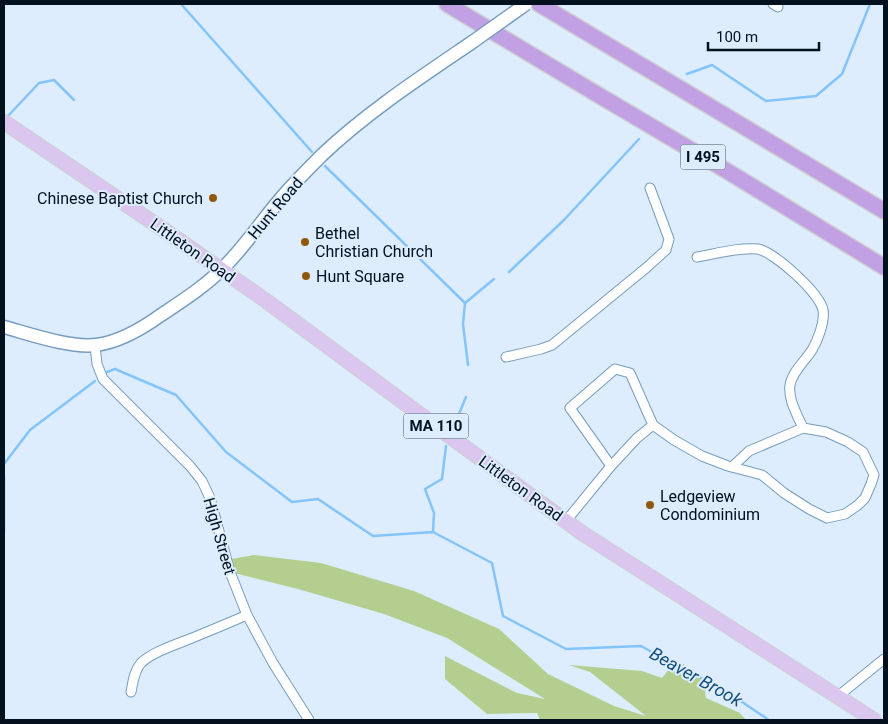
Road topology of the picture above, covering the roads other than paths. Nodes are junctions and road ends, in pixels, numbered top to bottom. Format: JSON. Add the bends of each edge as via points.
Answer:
{"nodes":[{"id":1,"x":447,"y":4,"type":"edge"},
{"id":2,"x":526,"y":4,"type":"edge"},
{"id":3,"x":538,"y":4,"type":"edge"},
{"id":4,"x":4,"y":122,"type":"edge"},
{"id":5,"x":650,"y":188,"type":"dead end"},
{"id":6,"x":884,"y":211,"type":"edge"},
{"id":7,"x":697,"y":257,"type":"dead end"},
{"id":8,"x":884,"y":267,"type":"edge"},
{"id":9,"x":222,"y":270,"type":"junction"},
{"id":10,"x":4,"y":327,"type":"edge"},
{"id":11,"x":95,"y":345,"type":"junction"},
{"id":12,"x":506,"y":357,"type":"dead end"},
{"id":13,"x":653,"y":426,"type":"junction"},
{"id":14,"x":803,"y":428,"type":"junction"},
{"id":15,"x":611,"y":466,"type":"junction"},
{"id":16,"x":732,"y":466,"type":"junction"},
{"id":17,"x":566,"y":521,"type":"junction"},
{"id":18,"x":247,"y":615,"type":"junction"},
{"id":19,"x":884,"y":660,"type":"edge"},
{"id":20,"x":131,"y":692,"type":"dead end"},
{"id":21,"x":837,"y":697,"type":"junction"},
{"id":22,"x":309,"y":720,"type":"edge"},
{"id":23,"x":874,"y":720,"type":"edge"}],
"edges":[{"from":1,"to":8,"type":"highway","number":"I 495"},
{"from":2,"to":9,"type":"street","name":"Hunt Road","bridge":true,"via":[[399,94],[323,155],[283,196]]},
{"from":3,"to":6,"type":"highway"},
{"from":4,"to":9,"type":"main road","name":"Littleton Road","number":"MA 110"},
{"from":5,"to":12,"type":"street","via":[[669,239],[666,250],[552,345]]},
{"from":7,"to":14,"type":"street","via":[[758,249],[792,271],[817,297],[823,310],[819,334],[790,383],[790,398]]},
{"from":9,"to":11,"type":"street","name":"Hunt Road","via":[[147,324],[124,337]]},
{"from":9,"to":17,"type":"main road","name":"Littleton Road","number":"MA 110"},
{"from":10,"to":11,"type":"street","name":"Hunt Road","via":[[68,343]]},
{"from":11,"to":18,"type":"street","name":"High Street","via":[[103,379],[202,481]]},
{"from":13,"to":15,"type":"street"},
{"from":13,"to":15,"type":"street","via":[[630,373],[615,370],[570,408]]},
{"from":13,"to":16,"type":"street","via":[[702,456]]},
{"from":14,"to":16,"type":"street","via":[[748,451]]},
{"from":14,"to":16,"type":"street","via":[[826,432],[863,452],[874,475],[865,498],[845,514],[827,518],[784,493],[762,475]]},
{"from":15,"to":17,"type":"street"},
{"from":17,"to":21,"type":"main road","name":"Littleton Road","number":"MA 110"},
{"from":18,"to":20,"type":"street","via":[[142,662],[136,670]]},
{"from":18,"to":22,"type":"street","name":"High Street"},
{"from":19,"to":21,"type":"street"},
{"from":21,"to":23,"type":"main road","name":"Littleton Road","number":"MA 110"}]}
